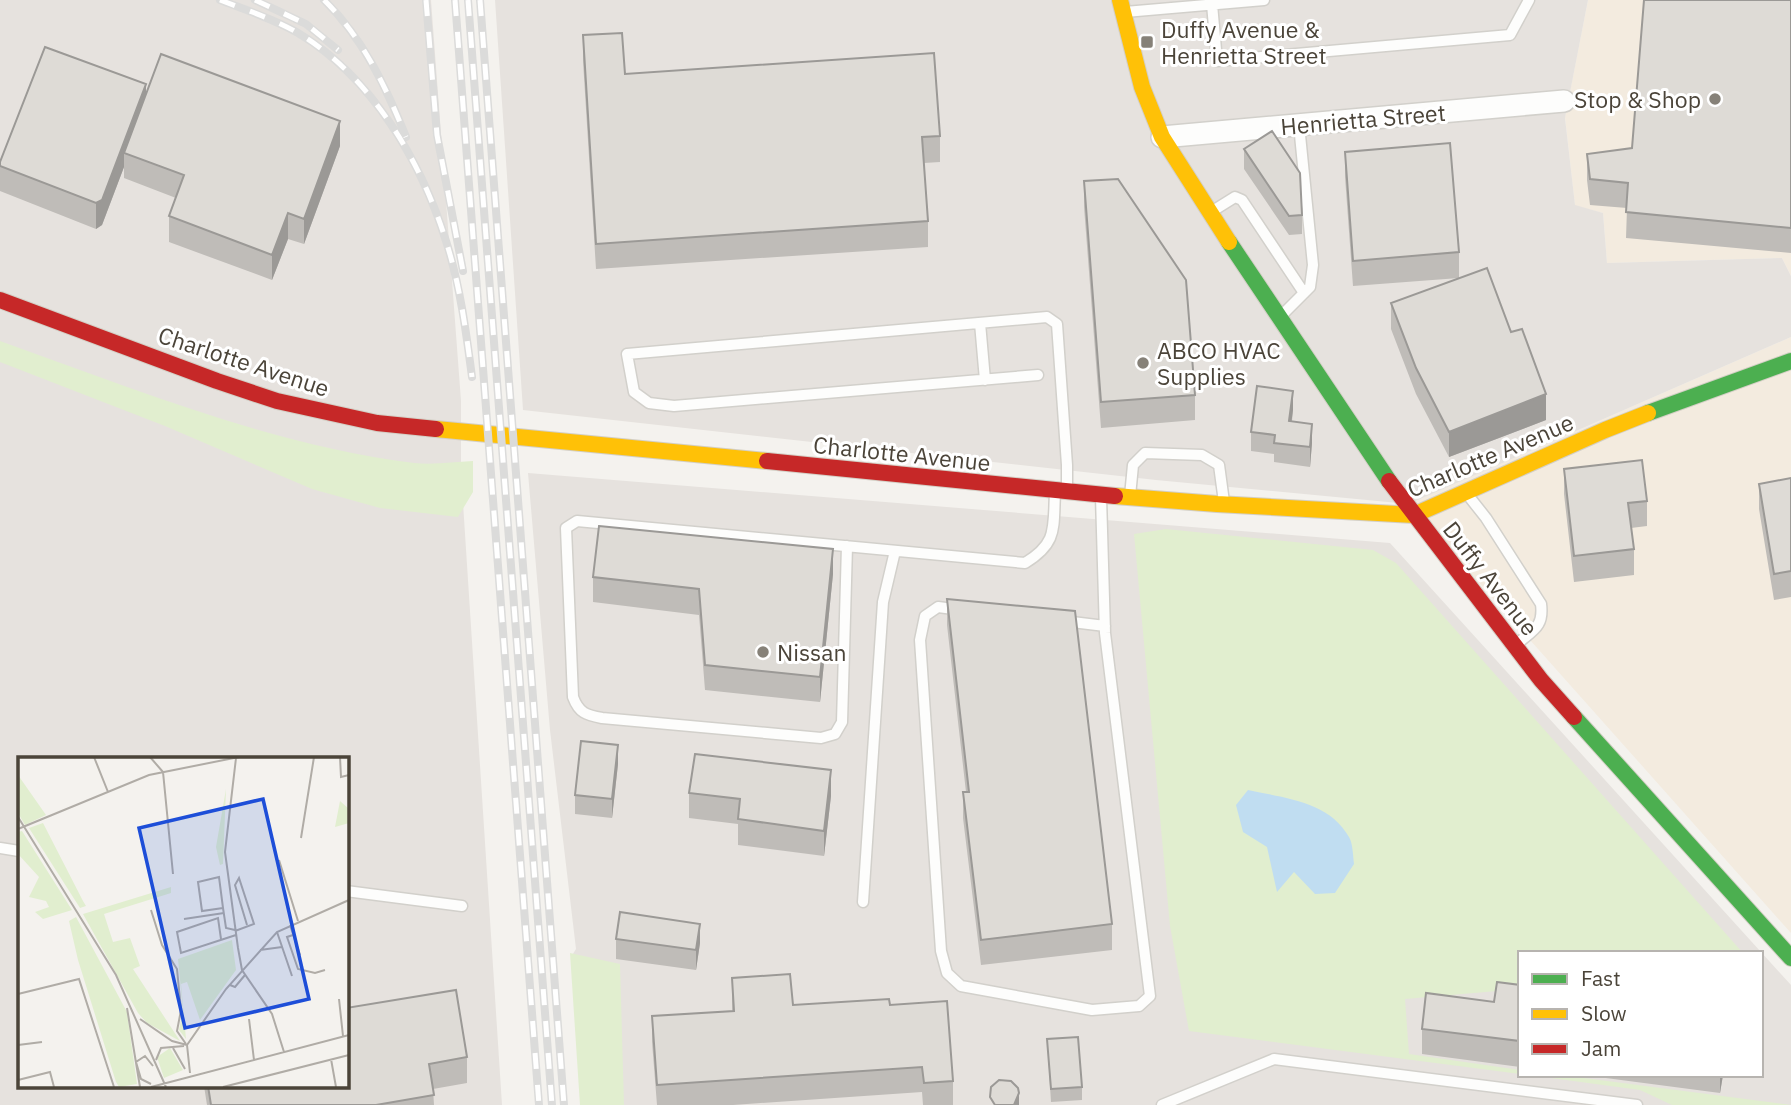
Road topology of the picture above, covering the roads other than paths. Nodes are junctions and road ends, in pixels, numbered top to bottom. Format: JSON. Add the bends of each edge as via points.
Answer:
{"nodes":[{"id":1,"x":1264,"y":0,"type":"edge"},
{"id":2,"x":1529,"y":0,"type":"edge"},
{"id":3,"x":1192,"y":3,"type":"edge"},
{"id":4,"x":1212,"y":4,"type":"junction"},
{"id":5,"x":1121,"y":6,"type":"edge"},
{"id":6,"x":1564,"y":101,"type":"dead end"},
{"id":7,"x":1299,"y":125,"type":"junction"},
{"id":8,"x":1162,"y":137,"type":"junction"},
{"id":9,"x":1210,"y":213,"type":"junction"},
{"id":10,"x":1304,"y":293,"type":"junction"},
{"id":11,"x":0,"y":300,"type":"edge"},
{"id":12,"x":1279,"y":318,"type":"junction"},
{"id":13,"x":980,"y":323,"type":"junction"},
{"id":14,"x":1791,"y":361,"type":"edge"},
{"id":15,"x":1038,"y":375,"type":"dead end"},
{"id":16,"x":985,"y":380,"type":"junction"},
{"id":17,"x":1061,"y":491,"type":"junction"},
{"id":18,"x":1465,"y":492,"type":"junction"},
{"id":19,"x":1101,"y":494,"type":"junction"},
{"id":20,"x":1130,"y":497,"type":"junction"},
{"id":21,"x":1224,"y":505,"type":"junction"},
{"id":22,"x":1414,"y":515,"type":"junction"},
{"id":23,"x":847,"y":546,"type":"junction"},
{"id":24,"x":895,"y":551,"type":"junction"},
{"id":25,"x":976,"y":612,"type":"edge"},
{"id":26,"x":1053,"y":620,"type":"edge"},
{"id":27,"x":1105,"y":626,"type":"junction"},
{"id":28,"x":1515,"y":646,"type":"junction"},
{"id":29,"x":0,"y":848,"type":"edge"},
{"id":30,"x":18,"y":851,"type":"edge"},
{"id":31,"x":348,"y":891,"type":"edge"},
{"id":32,"x":863,"y":902,"type":"dead end"},
{"id":33,"x":462,"y":906,"type":"dead end"},
{"id":34,"x":1791,"y":958,"type":"edge"},
{"id":35,"x":1162,"y":1105,"type":"edge"},
{"id":36,"x":1637,"y":1105,"type":"edge"}],
"edges":[{"from":1,"to":4,"type":"lane"},
{"from":2,"to":4,"type":"lane","via":[[1510,35],[1217,61]]},
{"from":3,"to":4,"type":"lane"},
{"from":3,"to":5,"type":"lane"},
{"from":5,"to":8,"type":"street","name":"Duffy Avenue","via":[[1142,87]]},
{"from":6,"to":7,"type":"street","name":"Henrietta Street"},
{"from":7,"to":8,"type":"street","name":"Henrietta Street"},
{"from":7,"to":10,"type":"lane","via":[[1312,265],[1310,287]]},
{"from":8,"to":9,"type":"street","name":"Duffy Avenue"},
{"from":9,"to":10,"type":"lane","via":[[1235,197],[1242,200]]},
{"from":9,"to":12,"type":"street","name":"Duffy Avenue"},
{"from":10,"to":12,"type":"lane"},
{"from":11,"to":17,"type":"street","name":"Charlotte Avenue","via":[[277,401],[377,423]]},
{"from":12,"to":22,"type":"street","name":"Duffy Avenue"},
{"from":13,"to":16,"type":"lane"},
{"from":13,"to":16,"type":"lane","via":[[627,354],[634,393],[649,402],[674,406]]},
{"from":13,"to":17,"type":"lane","via":[[1047,317],[1057,324],[1068,465]]},
{"from":14,"to":18,"type":"street","name":"Charlotte Avenue","via":[[1605,430]]},
{"from":15,"to":16,"type":"lane"},
{"from":17,"to":19,"type":"street","name":"Charlotte Avenue"},
{"from":17,"to":24,"type":"lane","via":[[1052,538],[1025,563]]},
{"from":18,"to":22,"type":"street","name":"Charlotte Avenue"},
{"from":18,"to":28,"type":"lane","via":[[1541,604],[1540,624]]},
{"from":19,"to":20,"type":"street","name":"Charlotte Avenue"},
{"from":19,"to":27,"type":"lane"},
{"from":20,"to":21,"type":"street","name":"Charlotte Avenue"},
{"from":20,"to":21,"type":"lane","via":[[1133,465],[1145,453],[1202,455],[1219,465]]},
{"from":21,"to":22,"type":"street","name":"Charlotte Avenue"},
{"from":22,"to":28,"type":"street","name":"Duffy Avenue"},
{"from":23,"to":23,"type":"lane","via":[[578,521],[566,528],[577,709],[602,718],[821,738],[835,734],[842,722]]},
{"from":23,"to":24,"type":"lane"},
{"from":24,"to":32,"type":"lane","via":[[883,602]]},
{"from":25,"to":27,"type":"lane","via":[[938,607],[925,615],[920,640],[941,951],[947,973],[961,986],[1092,1010],[1139,1006],[1150,996]]},
{"from":26,"to":27,"type":"lane"},
{"from":28,"to":34,"type":"street","name":"Duffy Avenue","via":[[1647,801]]},
{"from":29,"to":30,"type":"lane"},
{"from":31,"to":33,"type":"lane"},
{"from":35,"to":36,"type":"lane","via":[[1273,1059]]}]}
